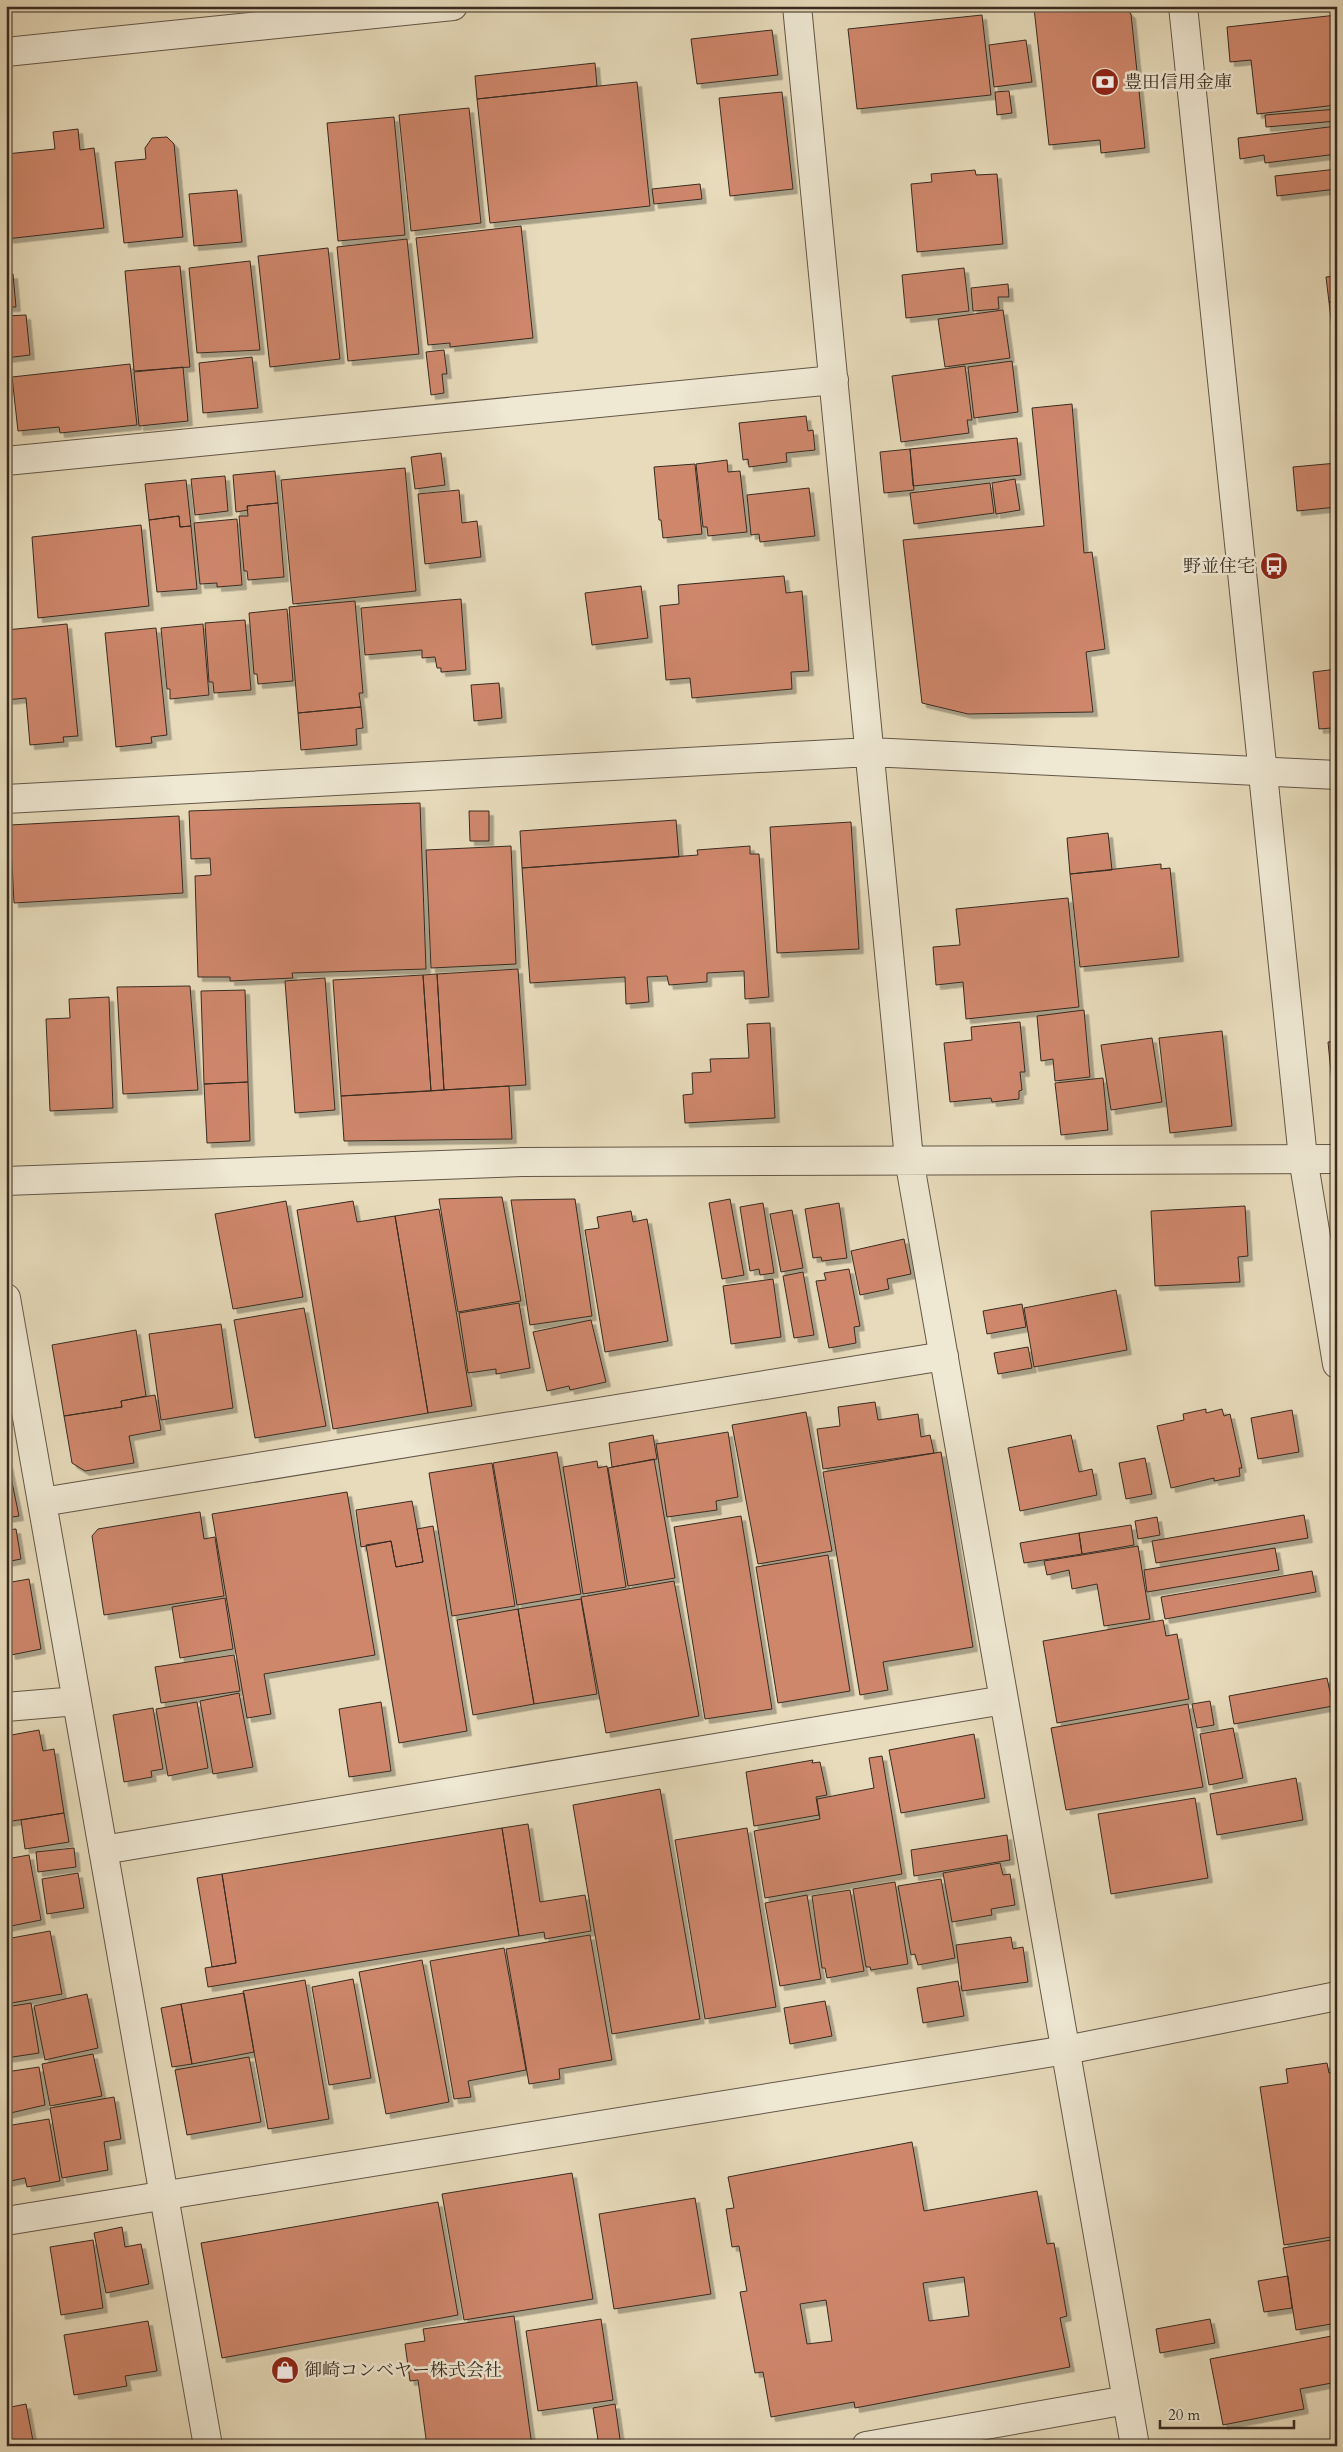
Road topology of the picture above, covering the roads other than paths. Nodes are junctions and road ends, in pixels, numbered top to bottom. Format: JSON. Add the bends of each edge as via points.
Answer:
{"nodes":[{"id":1,"x":453,"y":6,"type":"edge"},
{"id":2,"x":797,"y":6,"type":"edge"},
{"id":3,"x":1183,"y":6,"type":"edge"},
{"id":4,"x":6,"y":52,"type":"edge"},
{"id":5,"x":834,"y":380,"type":"junction"},
{"id":6,"x":6,"y":461,"type":"edge"},
{"id":7,"x":870,"y":752,"type":"junction"},
{"id":8,"x":1263,"y":772,"type":"junction"},
{"id":9,"x":1337,"y":775,"type":"edge"},
{"id":10,"x":6,"y":799,"type":"edge"},
{"id":11,"x":1302,"y":1158,"type":"junction"},
{"id":12,"x":909,"y":1159,"type":"junction"},
{"id":13,"x":1337,"y":1159,"type":"edge"},
{"id":14,"x":6,"y":1181,"type":"edge"},
{"id":15,"x":6,"y":1298,"type":"edge"},
{"id":16,"x":944,"y":1356,"type":"junction"},
{"id":17,"x":1337,"y":1364,"type":"edge"},
{"id":18,"x":42,"y":1502,"type":"junction"},
{"id":19,"x":1004,"y":1700,"type":"junction"},
{"id":20,"x":77,"y":1701,"type":"junction"},
{"id":21,"x":6,"y":1707,"type":"edge"},
{"id":22,"x":103,"y":1850,"type":"junction"},
{"id":23,"x":1337,"y":1996,"type":"edge"},
{"id":24,"x":1066,"y":2050,"type":"junction"},
{"id":25,"x":164,"y":2196,"type":"junction"},
{"id":26,"x":6,"y":2221,"type":"edge"},
{"id":27,"x":1127,"y":2400,"type":"junction"},
{"id":28,"x":208,"y":2446,"type":"edge"},
{"id":29,"x":866,"y":2446,"type":"edge"},
{"id":30,"x":1135,"y":2446,"type":"edge"}],
"edges":[{"from":1,"to":4,"type":"street"},
{"from":2,"to":5,"type":"street"},
{"from":3,"to":8,"type":"street"},
{"from":5,"to":6,"type":"street"},
{"from":5,"to":7,"type":"street"},
{"from":7,"to":8,"type":"street"},
{"from":7,"to":10,"type":"street"},
{"from":7,"to":12,"type":"street"},
{"from":8,"to":9,"type":"street"},
{"from":8,"to":11,"type":"street"},
{"from":11,"to":12,"type":"street"},
{"from":11,"to":13,"type":"street"},
{"from":11,"to":17,"type":"street"},
{"from":12,"to":14,"type":"street","via":[[522,1162]]},
{"from":12,"to":16,"type":"street"},
{"from":15,"to":18,"type":"street"},
{"from":16,"to":18,"type":"street"},
{"from":16,"to":19,"type":"street"},
{"from":18,"to":20,"type":"street"},
{"from":19,"to":22,"type":"street"},
{"from":19,"to":24,"type":"street"},
{"from":20,"to":21,"type":"street"},
{"from":20,"to":22,"type":"street"},
{"from":22,"to":25,"type":"street"},
{"from":23,"to":24,"type":"street"},
{"from":24,"to":25,"type":"street"},
{"from":24,"to":27,"type":"street"},
{"from":25,"to":26,"type":"street"},
{"from":25,"to":28,"type":"street"},
{"from":27,"to":29,"type":"street"},
{"from":27,"to":30,"type":"street"}]}
